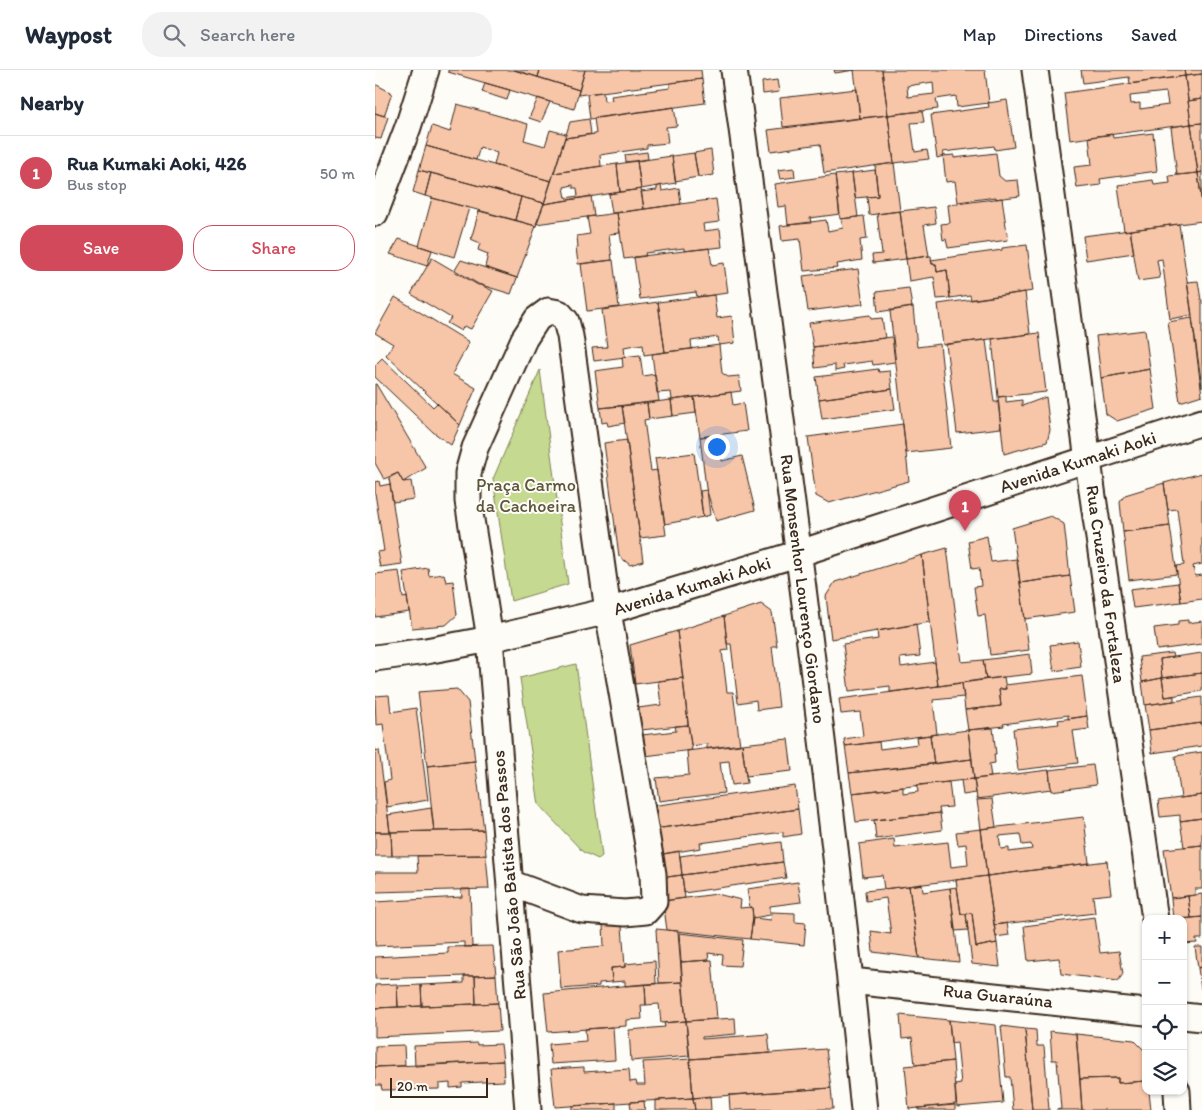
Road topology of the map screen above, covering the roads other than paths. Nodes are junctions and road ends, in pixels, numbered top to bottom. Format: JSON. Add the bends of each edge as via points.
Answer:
{"nodes":[{"id":1,"x":425,"y":70,"type":"edge"},
{"id":2,"x":734,"y":70,"type":"edge"},
{"id":3,"x":1035,"y":70,"type":"edge"},
{"id":4,"x":375,"y":213,"type":"edge"},
{"id":5,"x":1202,"y":422,"type":"edge"},
{"id":6,"x":1087,"y":458,"type":"junction"},
{"id":7,"x":800,"y":553,"type":"junction"},
{"id":8,"x":608,"y":611,"type":"junction"},
{"id":9,"x":490,"y":639,"type":"junction"},
{"id":10,"x":375,"y":658,"type":"edge"},
{"id":11,"x":510,"y":883,"type":"junction"},
{"id":12,"x":1154,"y":915,"type":"edge"},
{"id":13,"x":851,"y":981,"type":"junction"},
{"id":14,"x":1142,"y":1012,"type":"edge"},
{"id":15,"x":1187,"y":1016,"type":"edge"},
{"id":16,"x":1202,"y":1018,"type":"edge"},
{"id":17,"x":1177,"y":1095,"type":"edge"},
{"id":18,"x":528,"y":1110,"type":"edge"},
{"id":19,"x":864,"y":1110,"type":"edge"},
{"id":20,"x":1179,"y":1110,"type":"edge"}],
"edges":[{"from":1,"to":4,"type":"street","via":[[408,127]]},
{"from":2,"to":7,"type":"street","name":"Rua Monsenhor Lourenço Giordano"},
{"from":3,"to":6,"type":"street","name":"Rua Cruzeiro da Fortaleza"},
{"from":5,"to":6,"type":"street","name":"Avenida Kumaki Aoki"},
{"from":6,"to":7,"type":"street","name":"Avenida Kumaki Aoki"},
{"from":6,"to":12,"type":"street","name":"Rua Cruzeiro da Fortaleza"},
{"from":7,"to":8,"type":"street","name":"Avenida Kumaki Aoki"},
{"from":7,"to":13,"type":"street","name":"Rua Monsenhor Lourenço Giordano"},
{"from":8,"to":9,"type":"street","name":"Avenida Kumaki Aoki"},
{"from":8,"to":9,"type":"street","via":[[570,336],[566,321],[559,313],[548,311],[537,319],[524,339],[467,473],[467,501]]},
{"from":8,"to":11,"type":"street","via":[[653,874],[654,902],[646,912],[583,910]]},
{"from":9,"to":10,"type":"street","name":"Avenida Kumaki Aoki"},
{"from":9,"to":11,"type":"street","name":"Rua São João Batista dos Passos"},
{"from":11,"to":18,"type":"street","name":"Rua São João Batista dos Passos"},
{"from":13,"to":14,"type":"street","name":"Rua Guaraúna"},
{"from":13,"to":19,"type":"street","name":"Rua Monsenhor Lourenço Giordano"},
{"from":15,"to":16,"type":"street"},
{"from":17,"to":20,"type":"street"}]}
